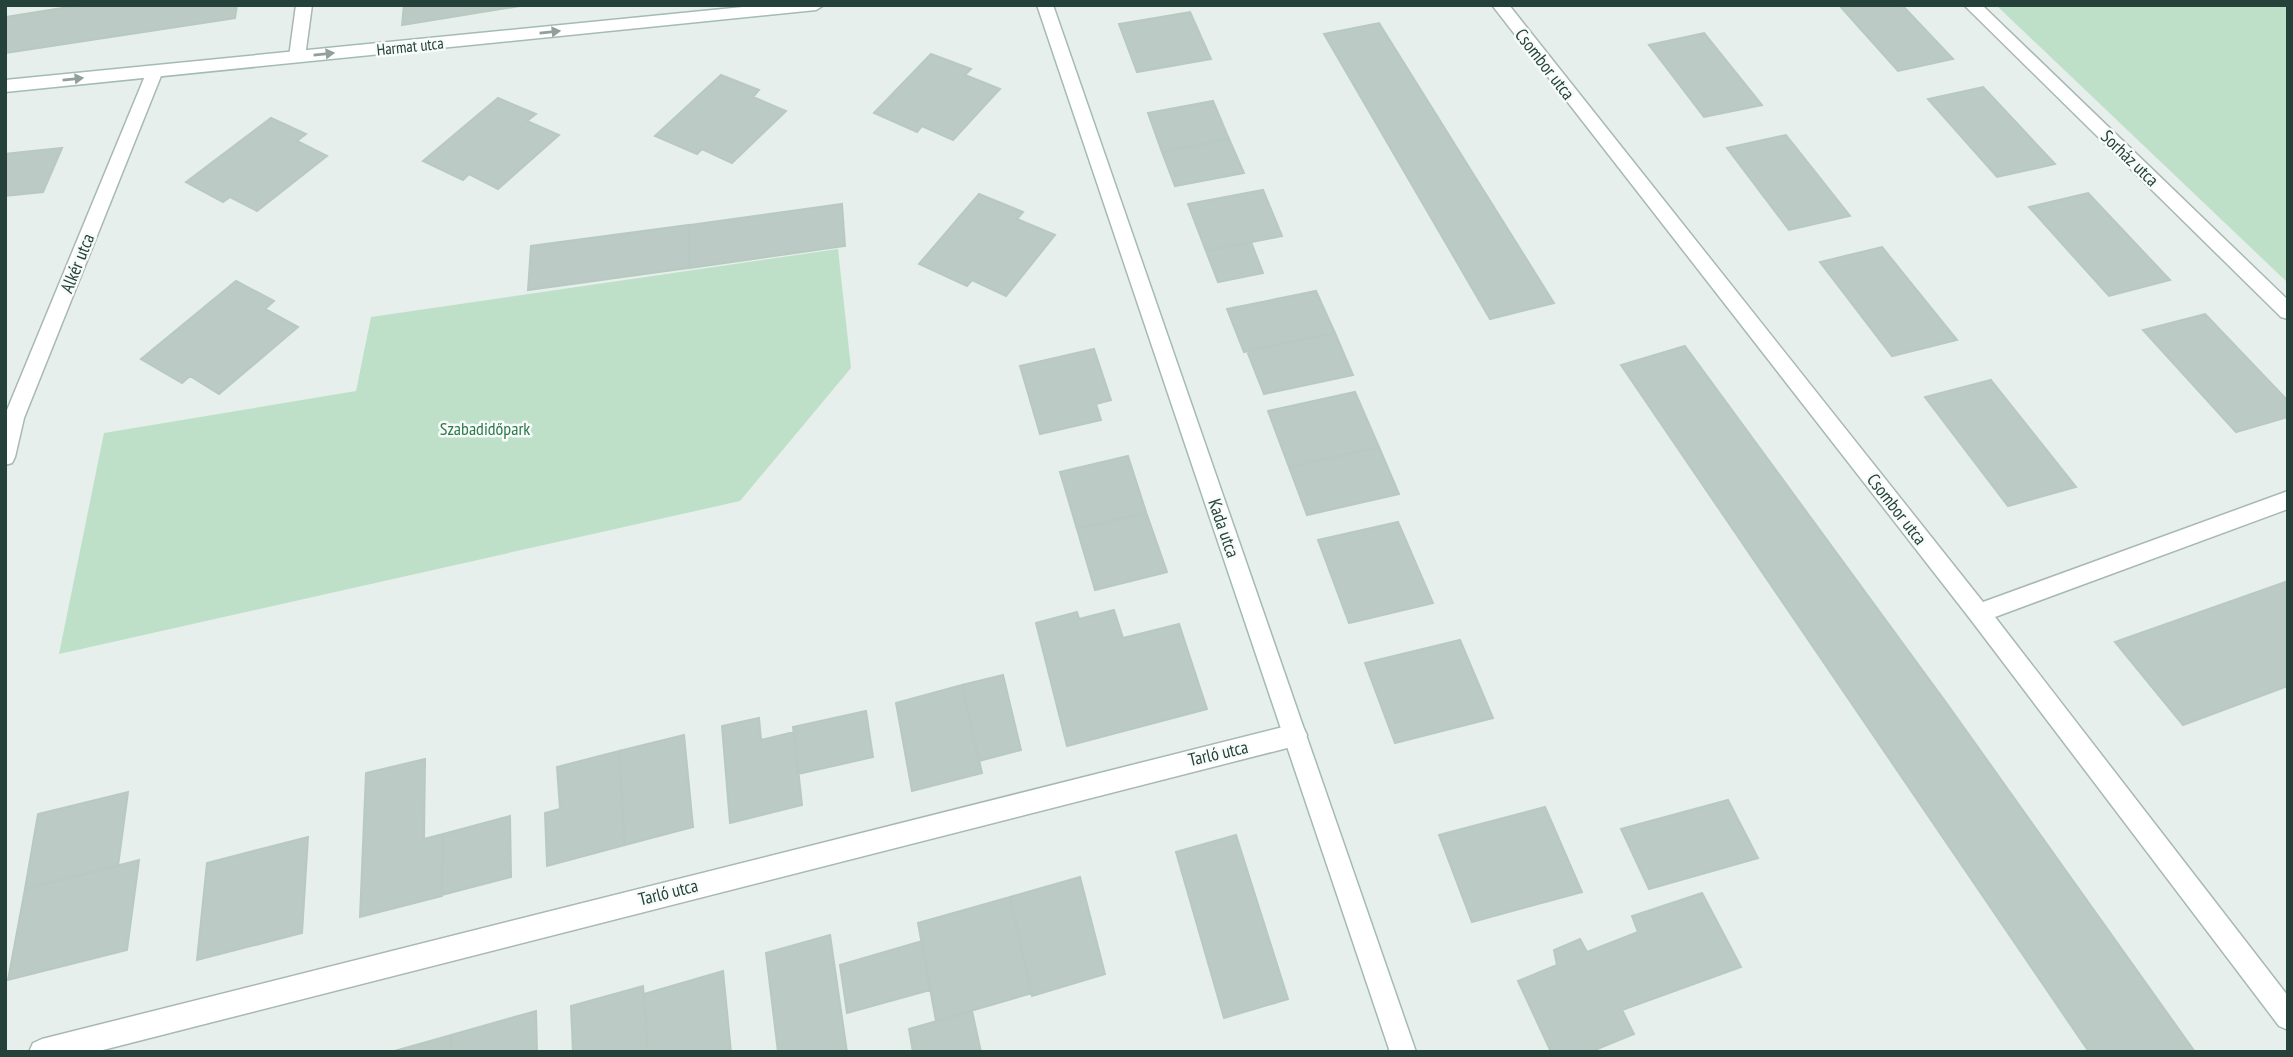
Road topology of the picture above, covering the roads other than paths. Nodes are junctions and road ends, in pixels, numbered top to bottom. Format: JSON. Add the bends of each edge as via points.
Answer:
{"nodes":[{"id":1,"x":304,"y":5,"type":"edge"},
{"id":2,"x":816,"y":5,"type":"edge"},
{"id":3,"x":1045,"y":5,"type":"edge"},
{"id":4,"x":1500,"y":5,"type":"edge"},
{"id":5,"x":1972,"y":5,"type":"edge"},
{"id":6,"x":298,"y":57,"type":"junction"},
{"id":7,"x":155,"y":71,"type":"junction"},
{"id":8,"x":5,"y":86,"type":"edge"},
{"id":9,"x":2288,"y":312,"type":"edge"},
{"id":10,"x":9,"y":418,"type":"edge"},
{"id":11,"x":5,"y":457,"type":"edge"},
{"id":12,"x":2288,"y":500,"type":"edge"},
{"id":13,"x":1979,"y":613,"type":"junction"},
{"id":14,"x":1295,"y":735,"type":"junction"},
{"id":15,"x":2288,"y":1017,"type":"edge"},
{"id":16,"x":42,"y":1052,"type":"edge"},
{"id":17,"x":1403,"y":1052,"type":"edge"}],
"edges":[{"from":1,"to":6,"type":"street"},
{"from":6,"to":2,"type":"street","name":"Harmat utca","one_way":true},
{"from":3,"to":14,"type":"street","name":"Kada utca"},
{"from":4,"to":13,"type":"street","name":"Csombor utca"},
{"from":5,"to":9,"type":"street","name":"Sorház utca"},
{"from":6,"to":7,"type":"street","name":"Harmat utca"},
{"from":8,"to":7,"type":"street","name":"Harmat utca","one_way":true},
{"from":7,"to":10,"type":"street","name":"Alkér utca"},
{"from":10,"to":11,"type":"street","name":"Alkér utca"},
{"from":12,"to":13,"type":"street"},
{"from":13,"to":15,"type":"street","name":"Csombor utca"},
{"from":14,"to":16,"type":"street","name":"Tarló utca"},
{"from":14,"to":17,"type":"street","name":"Kada utca"}]}
